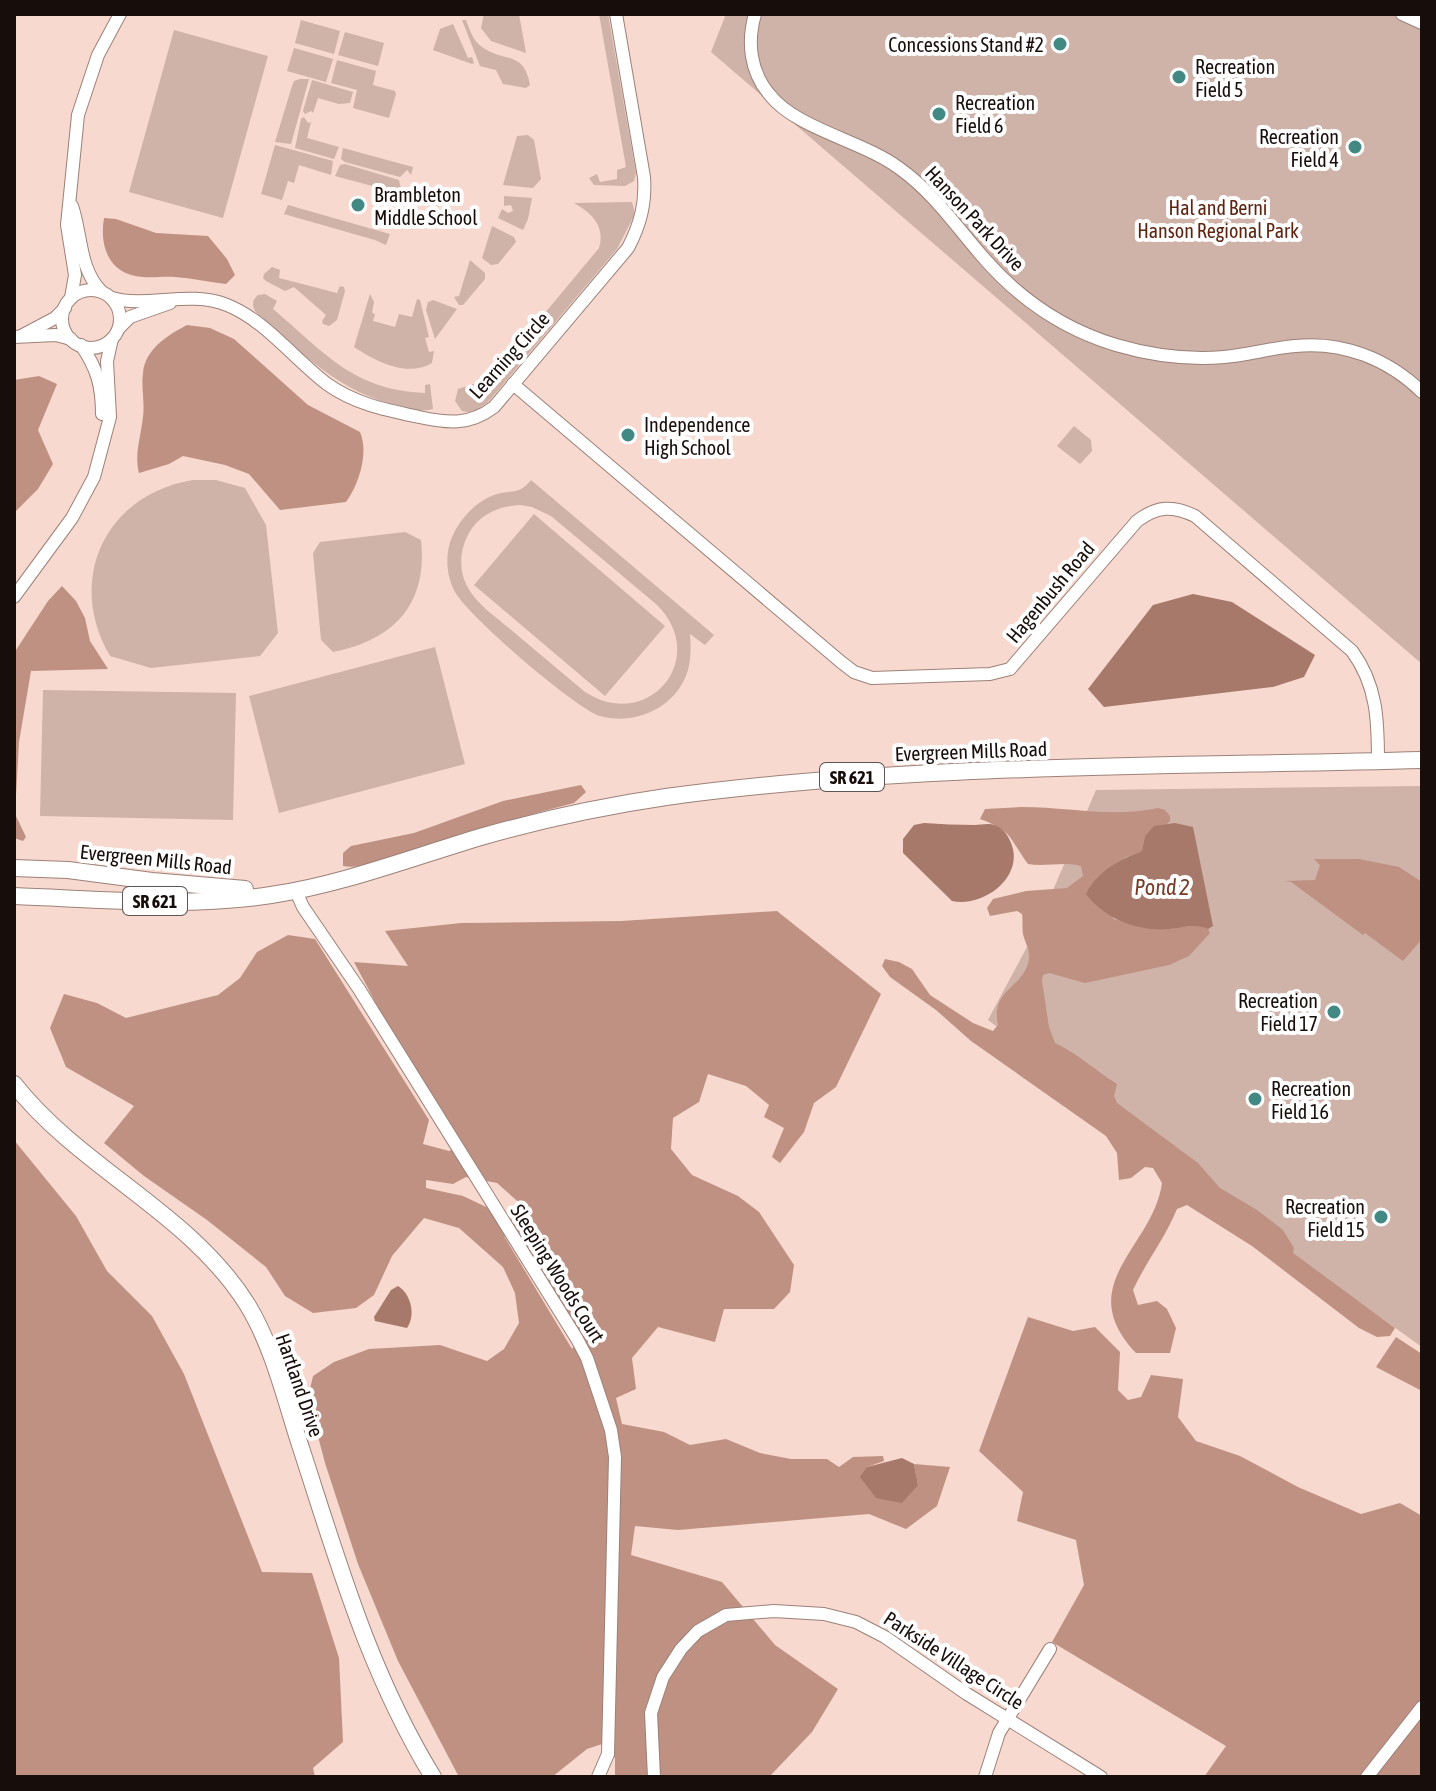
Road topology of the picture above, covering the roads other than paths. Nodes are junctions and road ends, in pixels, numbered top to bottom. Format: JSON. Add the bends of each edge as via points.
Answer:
{"nodes":[{"id":1,"x":120,"y":14,"type":"edge"},
{"id":2,"x":616,"y":14,"type":"edge"},
{"id":3,"x":755,"y":14,"type":"edge"},
{"id":4,"x":1402,"y":14,"type":"edge"},
{"id":5,"x":1422,"y":23,"type":"edge"},
{"id":6,"x":71,"y":203,"type":"junction"},
{"id":7,"x":107,"y":295,"type":"junction"},
{"id":8,"x":184,"y":298,"type":"junction"},
{"id":9,"x":68,"y":303,"type":"junction"},
{"id":10,"x":115,"y":334,"type":"junction"},
{"id":11,"x":18,"y":337,"type":"edge"},
{"id":12,"x":76,"y":342,"type":"junction"},
{"id":13,"x":513,"y":384,"type":"junction"},
{"id":14,"x":1422,"y":392,"type":"edge"},
{"id":15,"x":105,"y":429,"type":"junction"},
{"id":16,"x":14,"y":597,"type":"edge"},
{"id":17,"x":1422,"y":760,"type":"edge"},
{"id":18,"x":1378,"y":761,"type":"junction"},
{"id":19,"x":14,"y":868,"type":"edge"},
{"id":20,"x":199,"y":885,"type":"junction"},
{"id":21,"x":14,"y":887,"type":"edge"},
{"id":22,"x":295,"y":889,"type":"junction"},
{"id":23,"x":14,"y":896,"type":"edge"},
{"id":24,"x":14,"y":1084,"type":"edge"},
{"id":25,"x":1050,"y":1649,"type":"dead end"},
{"id":26,"x":1422,"y":1707,"type":"edge"},
{"id":27,"x":1007,"y":1719,"type":"junction"},
{"id":28,"x":433,"y":1777,"type":"edge"},
{"id":29,"x":598,"y":1777,"type":"edge"},
{"id":30,"x":654,"y":1777,"type":"edge"},
{"id":31,"x":985,"y":1777,"type":"edge"},
{"id":32,"x":1101,"y":1777,"type":"edge"},
{"id":33,"x":1367,"y":1777,"type":"edge"}],
"edges":[{"from":1,"to":6,"type":"street","via":[[98,55],[78,115]]},
{"from":2,"to":13,"type":"street","name":"Learning Circle","via":[[644,177],[639,223],[628,248]]},
{"from":3,"to":14,"type":"street","name":"Hanson Park Drive","via":[[752,61],[779,106],[900,168],[927,190],[1005,280],[1052,317],[1095,338],[1162,355],[1220,358],[1315,345],[1348,350],[1402,373]]},
{"from":4,"to":5,"type":"street"},
{"from":6,"to":7,"type":"street","via":[[88,272]]},
{"from":6,"to":9,"type":"street","via":[[67,225],[75,275]]},
{"from":7,"to":8,"type":"street","name":"Learning Circle","via":[[134,301]]},
{"from":7,"to":9,"type":"street","via":[[86,290]]},
{"from":7,"to":10,"type":"street","via":[[119,313]]},
{"from":8,"to":10,"type":"street","name":"Learning Circle","via":[[130,317]]},
{"from":8,"to":13,"type":"street","name":"Learning Circle","via":[[239,310],[329,385],[372,407],[459,423],[485,414]]},
{"from":9,"to":11,"type":"street","via":[[55,318]]},
{"from":9,"to":12,"type":"street","via":[[63,324]]},
{"from":10,"to":12,"type":"street","via":[[97,347]]},
{"from":10,"to":15,"type":"street","via":[[107,361],[110,417]]},
{"from":11,"to":12,"type":"street","via":[[56,335]]},
{"from":12,"to":15,"type":"street","via":[[100,381]]},
{"from":13,"to":18,"type":"street","name":"Hagenbush Road","via":[[843,664],[872,678],[1010,669],[1137,521],[1158,508],[1182,510],[1352,651],[1373,688]]},
{"from":15,"to":16,"type":"street","via":[[99,463],[84,497]]},
{"from":17,"to":18,"type":"main road","name":"Evergreen Mills Road","number":"SR 621"},
{"from":18,"to":22,"type":"main road","name":"Evergreen Mills Road","number":"SR 621","via":[[946,770],[667,797],[591,808],[391,867]]},
{"from":19,"to":20,"type":"main road","name":"Evergreen Mills Road","number":"SR 621"},
{"from":20,"to":21,"type":"main road","via":[[140,892]]},
{"from":20,"to":22,"type":"main road","name":"Evergreen Mills Road","number":"SR 621"},
{"from":22,"to":23,"type":"main road","name":"Evergreen Mills Road","number":"SR 621","via":[[250,898],[189,900]]},
{"from":22,"to":29,"type":"street","name":"Sleeping Woods Court","via":[[577,1339],[594,1378],[615,1457],[608,1754]]},
{"from":24,"to":28,"type":"main road","name":"Hartland Drive","via":[[64,1138],[214,1260],[249,1307],[272,1360],[368,1649]]},
{"from":25,"to":27,"type":"street"},
{"from":26,"to":33,"type":"street"},
{"from":27,"to":30,"type":"street","name":"Parkside Village Circle","via":[[856,1622],[774,1611],[726,1615],[698,1631],[663,1677],[651,1713]]},
{"from":27,"to":31,"type":"street"},
{"from":27,"to":32,"type":"street","name":"Parkside Village Circle"}]}
